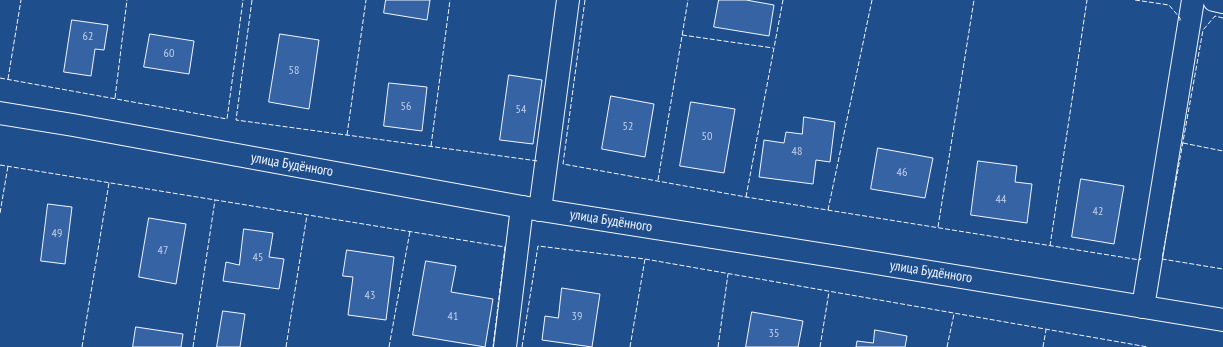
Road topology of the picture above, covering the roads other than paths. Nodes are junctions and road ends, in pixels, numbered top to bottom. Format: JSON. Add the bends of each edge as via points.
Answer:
{"nodes":[{"id":1,"x":568,"y":0,"type":"edge"},
{"id":2,"x":1194,"y":0,"type":"edge"},
{"id":3,"x":1214,"y":0,"type":"edge"},
{"id":4,"x":1223,"y":2,"type":"edge"},
{"id":5,"x":0,"y":113,"type":"edge"},
{"id":6,"x":531,"y":209,"type":"junction"},
{"id":7,"x":1143,"y":307,"type":"junction"},
{"id":8,"x":1223,"y":320,"type":"edge"},
{"id":9,"x":505,"y":347,"type":"edge"}],
"edges":[{"from":1,"to":6,"type":"main road"},
{"from":2,"to":7,"type":"main road"},
{"from":3,"to":4,"type":"main road"},
{"from":5,"to":6,"type":"main road","name":"улица Будённого"},
{"from":6,"to":7,"type":"main road","name":"улица Будённого"},
{"from":6,"to":9,"type":"main road"},
{"from":7,"to":8,"type":"main road","name":"улица Будённого"}]}
